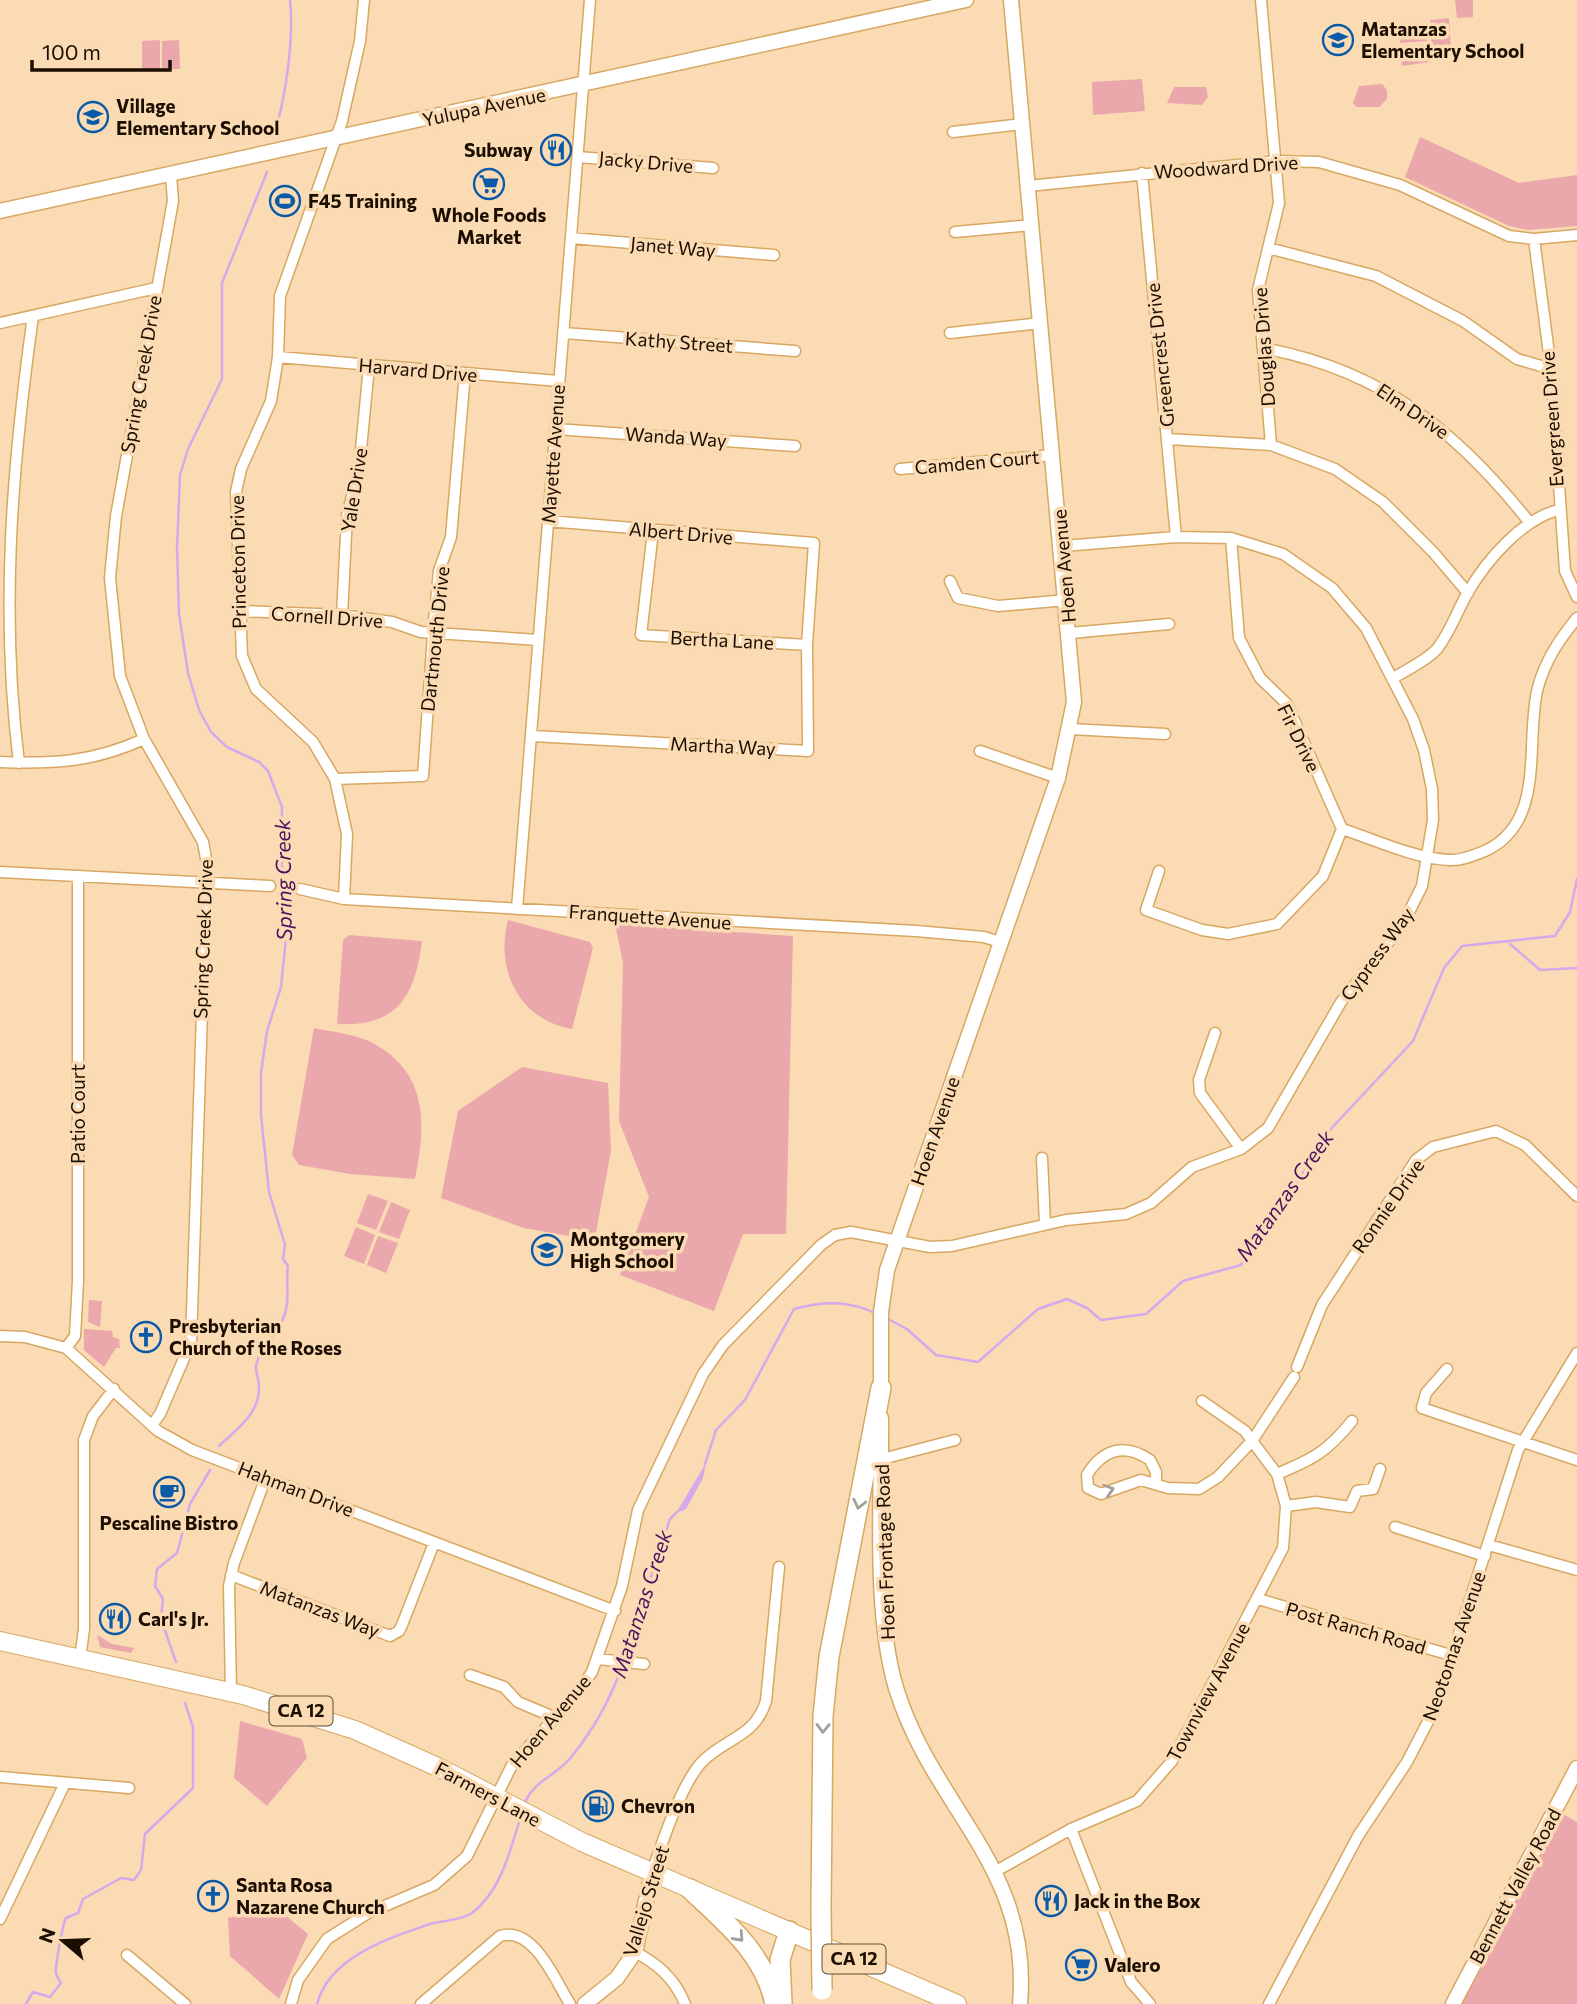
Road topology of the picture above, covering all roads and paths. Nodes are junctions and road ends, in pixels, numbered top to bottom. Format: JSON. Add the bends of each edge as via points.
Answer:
{"nodes":[{"id":1,"x":365,"y":0,"type":"edge"},
{"id":2,"x":590,"y":0,"type":"edge"},
{"id":3,"x":966,"y":0,"type":"edge"},
{"id":4,"x":1011,"y":0,"type":"edge"},
{"id":5,"x":1261,"y":0,"type":"edge"},
{"id":6,"x":582,"y":85,"type":"junction"},
{"id":7,"x":1023,"y":124,"type":"junction"},
{"id":8,"x":953,"y":132,"type":"dead end"},
{"id":9,"x":337,"y":139,"type":"junction"},
{"id":10,"x":578,"y":157,"type":"junction"},
{"id":11,"x":1276,"y":161,"type":"junction"},
{"id":12,"x":713,"y":168,"type":"dead end"},
{"id":13,"x":1142,"y":173,"type":"junction"},
{"id":14,"x":171,"y":176,"type":"junction"},
{"id":15,"x":1028,"y":186,"type":"junction"},
{"id":16,"x":0,"y":211,"type":"edge"},
{"id":17,"x":1032,"y":225,"type":"junction"},
{"id":18,"x":955,"y":232,"type":"dead end"},
{"id":19,"x":1577,"y":235,"type":"edge"},
{"id":20,"x":571,"y":239,"type":"junction"},
{"id":21,"x":1534,"y":239,"type":"junction"},
{"id":22,"x":1268,"y":248,"type":"junction"},
{"id":23,"x":774,"y":255,"type":"dead end"},
{"id":24,"x":156,"y":288,"type":"junction"},
{"id":25,"x":33,"y":316,"type":"junction"},
{"id":26,"x":0,"y":323,"type":"edge"},
{"id":27,"x":1041,"y":323,"type":"junction"},
{"id":28,"x":564,"y":333,"type":"junction"},
{"id":29,"x":950,"y":333,"type":"dead end"},
{"id":30,"x":1263,"y":348,"type":"junction"},
{"id":31,"x":795,"y":351,"type":"dead end"},
{"id":32,"x":278,"y":357,"type":"junction"},
{"id":33,"x":369,"y":366,"type":"junction"},
{"id":34,"x":1550,"y":369,"type":"junction"},
{"id":35,"x":465,"y":373,"type":"junction"},
{"id":36,"x":558,"y":381,"type":"junction"},
{"id":37,"x":556,"y":429,"type":"junction"},
{"id":38,"x":1168,"y":439,"type":"junction"},
{"id":39,"x":1271,"y":445,"type":"junction"},
{"id":40,"x":795,"y":446,"type":"dead end"},
{"id":41,"x":1053,"y":455,"type":"junction"},
{"id":42,"x":900,"y":469,"type":"dead end"},
{"id":43,"x":1558,"y":510,"type":"junction"},
{"id":44,"x":548,"y":521,"type":"junction"},
{"id":45,"x":1530,"y":523,"type":"junction"},
{"id":46,"x":653,"y":531,"type":"junction"},
{"id":47,"x":1176,"y":537,"type":"junction"},
{"id":48,"x":1231,"y":537,"type":"junction"},
{"id":49,"x":1063,"y":546,"type":"junction"},
{"id":50,"x":950,"y":582,"type":"dead end"},
{"id":51,"x":1468,"y":593,"type":"junction"},
{"id":52,"x":1577,"y":597,"type":"edge"},
{"id":53,"x":1067,"y":600,"type":"junction"},
{"id":54,"x":240,"y":611,"type":"junction"},
{"id":55,"x":342,"y":615,"type":"junction"},
{"id":56,"x":1577,"y":618,"type":"edge"},
{"id":57,"x":1169,"y":624,"type":"dead end"},
{"id":58,"x":433,"y":633,"type":"junction"},
{"id":59,"x":1070,"y":633,"type":"junction"},
{"id":60,"x":538,"y":640,"type":"junction"},
{"id":61,"x":807,"y":645,"type":"junction"},
{"id":62,"x":1392,"y":679,"type":"junction"},
{"id":63,"x":1070,"y":729,"type":"junction"},
{"id":64,"x":1165,"y":734,"type":"dead end"},
{"id":65,"x":532,"y":736,"type":"junction"},
{"id":66,"x":144,"y":739,"type":"junction"},
{"id":67,"x":980,"y":751,"type":"dead end"},
{"id":68,"x":0,"y":762,"type":"edge"},
{"id":69,"x":19,"y":763,"type":"junction"},
{"id":70,"x":1058,"y":778,"type":"junction"},
{"id":71,"x":334,"y":779,"type":"junction"},
{"id":72,"x":1342,"y":829,"type":"junction"},
{"id":73,"x":1429,"y":858,"type":"junction"},
{"id":74,"x":1159,"y":871,"type":"dead end"},
{"id":75,"x":0,"y":872,"type":"edge"},
{"id":76,"x":78,"y":876,"type":"junction"},
{"id":77,"x":205,"y":881,"type":"junction"},
{"id":78,"x":270,"y":886,"type":"dead end"},
{"id":79,"x":300,"y":889,"type":"dead end"},
{"id":80,"x":344,"y":899,"type":"junction"},
{"id":81,"x":517,"y":909,"type":"junction"},
{"id":82,"x":1000,"y":942,"type":"junction"},
{"id":83,"x":1215,"y":1033,"type":"dead end"},
{"id":84,"x":1241,"y":1149,"type":"junction"},
{"id":85,"x":1042,"y":1158,"type":"dead end"},
{"id":86,"x":1577,"y":1196,"type":"edge"},
{"id":87,"x":1045,"y":1224,"type":"junction"},
{"id":88,"x":898,"y":1240,"type":"junction"},
{"id":89,"x":0,"y":1336,"type":"edge"},
{"id":90,"x":66,"y":1348,"type":"junction"},
{"id":91,"x":1577,"y":1353,"type":"edge"},
{"id":92,"x":1447,"y":1369,"type":"dead end"},
{"id":93,"x":881,"y":1388,"type":"junction"},
{"id":94,"x":114,"y":1389,"type":"junction"},
{"id":95,"x":1202,"y":1401,"type":"dead end"},
{"id":96,"x":1352,"y":1421,"type":"dead end"},
{"id":97,"x":152,"y":1425,"type":"junction"},
{"id":98,"x":956,"y":1440,"type":"dead end"},
{"id":99,"x":1252,"y":1441,"type":"junction"},
{"id":100,"x":1522,"y":1441,"type":"junction"},
{"id":101,"x":882,"y":1459,"type":"junction"},
{"id":102,"x":1577,"y":1460,"type":"edge"},
{"id":103,"x":1380,"y":1469,"type":"dead end"},
{"id":104,"x":1277,"y":1474,"type":"junction"},
{"id":105,"x":266,"y":1477,"type":"junction"},
{"id":106,"x":1156,"y":1483,"type":"junction"},
{"id":107,"x":1286,"y":1506,"type":"junction"},
{"id":108,"x":1395,"y":1527,"type":"dead end"},
{"id":109,"x":434,"y":1543,"type":"junction"},
{"id":110,"x":1487,"y":1550,"type":"junction"},
{"id":111,"x":779,"y":1567,"type":"dead end"},
{"id":112,"x":1577,"y":1570,"type":"edge"},
{"id":113,"x":231,"y":1575,"type":"junction"},
{"id":114,"x":1258,"y":1599,"type":"junction"},
{"id":115,"x":615,"y":1611,"type":"junction"},
{"id":116,"x":0,"y":1641,"type":"edge"},
{"id":117,"x":1454,"y":1656,"type":"junction"},
{"id":118,"x":80,"y":1660,"type":"junction"},
{"id":119,"x":598,"y":1660,"type":"junction"},
{"id":120,"x":639,"y":1665,"type":"dead end"},
{"id":121,"x":470,"y":1675,"type":"dead end"},
{"id":122,"x":231,"y":1692,"type":"junction"},
{"id":123,"x":556,"y":1718,"type":"junction"},
{"id":124,"x":1577,"y":1768,"type":"edge"},
{"id":125,"x":0,"y":1777,"type":"edge"},
{"id":126,"x":65,"y":1783,"type":"junction"},
{"id":127,"x":129,"y":1788,"type":"dead end"},
{"id":128,"x":495,"y":1797,"type":"junction"},
{"id":129,"x":1071,"y":1829,"type":"junction"},
{"id":130,"x":996,"y":1871,"type":"junction"},
{"id":131,"x":652,"y":1873,"type":"junction"},
{"id":132,"x":690,"y":1889,"type":"junction"},
{"id":133,"x":0,"y":1893,"type":"edge"},
{"id":134,"x":13,"y":1895,"type":"junction"},
{"id":135,"x":0,"y":1919,"type":"edge"},
{"id":136,"x":789,"y":1931,"type":"junction"},
{"id":137,"x":635,"y":1952,"type":"junction"},
{"id":138,"x":127,"y":1955,"type":"dead end"},
{"id":139,"x":822,"y":1997,"type":"edge"},
{"id":140,"x":185,"y":2004,"type":"edge"},
{"id":141,"x":291,"y":2004,"type":"edge"},
{"id":142,"x":421,"y":2004,"type":"edge"},
{"id":143,"x":570,"y":2004,"type":"edge"},
{"id":144,"x":585,"y":2004,"type":"edge"},
{"id":145,"x":685,"y":2004,"type":"edge"},
{"id":146,"x":775,"y":2004,"type":"edge"},
{"id":147,"x":782,"y":2004,"type":"edge"},
{"id":148,"x":957,"y":2004,"type":"edge"},
{"id":149,"x":1020,"y":2004,"type":"edge"},
{"id":150,"x":1150,"y":2004,"type":"edge"},
{"id":151,"x":1269,"y":2004,"type":"edge"},
{"id":152,"x":1453,"y":2004,"type":"edge"}],
"edges":[{"from":1,"to":9,"type":"street","name":"Princeton Drive"},
{"from":2,"to":6,"type":"street","name":"Mayette Avenue"},
{"from":3,"to":6,"type":"street","name":"Yulupa Avenue"},
{"from":4,"to":7,"type":"street","name":"Hoen Avenue"},
{"from":5,"to":11,"type":"street","name":"Douglas Drive"},
{"from":6,"to":9,"type":"street","name":"Yulupa Avenue"},
{"from":6,"to":10,"type":"street","name":"Mayette Avenue"},
{"from":7,"to":8,"type":"street"},
{"from":7,"to":15,"type":"street","name":"Hoen Avenue"},
{"from":9,"to":14,"type":"street","name":"Yulupa Avenue"},
{"from":9,"to":32,"type":"street","name":"Princeton Drive","via":[[280,296]]},
{"from":10,"to":12,"type":"street","name":"Jacky Drive"},
{"from":10,"to":20,"type":"street","name":"Mayette Avenue"},
{"from":11,"to":13,"type":"street","name":"Woodward Drive"},
{"from":11,"to":21,"type":"street","name":"Woodward Drive","via":[[1319,162],[1360,173],[1424,195],[1509,236]]},
{"from":11,"to":22,"type":"street","name":"Douglas Drive","via":[[1279,203]]},
{"from":13,"to":15,"type":"street","name":"Woodward Drive"},
{"from":13,"to":38,"type":"street","name":"Greencrest Drive"},
{"from":14,"to":16,"type":"street","name":"Yulupa Avenue"},
{"from":14,"to":24,"type":"street","name":"Spring Creek Drive","via":[[173,201]]},
{"from":15,"to":17,"type":"street","name":"Hoen Avenue"},
{"from":17,"to":18,"type":"street"},
{"from":17,"to":27,"type":"street","name":"Hoen Avenue"},
{"from":19,"to":21,"type":"street","name":"Woodward Drive"},
{"from":20,"to":23,"type":"street","name":"Janet Way"},
{"from":20,"to":28,"type":"street","name":"Mayette Avenue"},
{"from":21,"to":34,"type":"street","name":"Evergreen Drive"},
{"from":22,"to":30,"type":"street","name":"Douglas Drive","via":[[1258,290]]},
{"from":22,"to":34,"type":"street","via":[[1376,276],[1463,321],[1517,359]]},
{"from":24,"to":25,"type":"street"},
{"from":24,"to":66,"type":"street","name":"Spring Creek Drive","via":[[116,516],[110,578],[120,676]]},
{"from":25,"to":26,"type":"street"},
{"from":25,"to":69,"type":"street","via":[[5,510],[2,661]]},
{"from":27,"to":29,"type":"street"},
{"from":27,"to":41,"type":"street","name":"Hoen Avenue"},
{"from":28,"to":31,"type":"street","name":"Kathy Street"},
{"from":28,"to":36,"type":"street","name":"Mayette Avenue"},
{"from":30,"to":39,"type":"street","name":"Douglas Drive"},
{"from":30,"to":45,"type":"street","name":"Elm Drive","via":[[1332,366],[1400,399],[1454,438]]},
{"from":32,"to":33,"type":"street","name":"Harvard Drive"},
{"from":32,"to":54,"type":"street","name":"Princeton Drive","via":[[268,411],[237,484]]},
{"from":33,"to":35,"type":"street","name":"Harvard Drive"},
{"from":33,"to":55,"type":"street","name":"Yale Drive","via":[[359,470],[347,514]]},
{"from":34,"to":43,"type":"street","name":"Evergreen Drive"},
{"from":35,"to":36,"type":"street","name":"Harvard Drive"},
{"from":35,"to":58,"type":"street","name":"Dartmouth Drive","via":[[451,537],[439,571]]},
{"from":36,"to":37,"type":"street","name":"Mayette Avenue"},
{"from":37,"to":40,"type":"street","name":"Wanda Way"},
{"from":37,"to":44,"type":"street","name":"Mayette Avenue"},
{"from":38,"to":39,"type":"street"},
{"from":38,"to":47,"type":"street","name":"Greencrest Drive"},
{"from":39,"to":51,"type":"street","via":[[1335,469],[1383,502]]},
{"from":41,"to":42,"type":"street","name":"Camden Court"},
{"from":41,"to":49,"type":"street","name":"Hoen Avenue"},
{"from":43,"to":45,"type":"street"},
{"from":43,"to":52,"type":"street","name":"Evergreen Drive","via":[[1564,571]]},
{"from":44,"to":46,"type":"street","name":"Albert Drive"},
{"from":44,"to":60,"type":"street","name":"Mayette Avenue"},
{"from":45,"to":51,"type":"street","via":[[1494,558]]},
{"from":46,"to":61,"type":"street","name":"Albert Drive","via":[[814,544]]},
{"from":46,"to":61,"type":"street","name":"Bertha Lane","via":[[641,635]]},
{"from":47,"to":48,"type":"street","name":"Cypress Way"},
{"from":47,"to":49,"type":"street","name":"Cypress Way"},
{"from":48,"to":62,"type":"street","name":"Cypress Way","via":[[1283,554],[1332,588],[1366,628]]},
{"from":48,"to":72,"type":"street","name":"Fir Drive","via":[[1239,638],[1260,678],[1287,704]]},
{"from":49,"to":53,"type":"street","name":"Hoen Avenue"},
{"from":50,"to":53,"type":"street","via":[[958,598],[998,606]]},
{"from":51,"to":62,"type":"street","via":[[1456,622],[1435,651]]},
{"from":53,"to":59,"type":"street","name":"Hoen Avenue"},
{"from":54,"to":55,"type":"street","name":"Cornell Drive"},
{"from":54,"to":71,"type":"street","name":"Princeton Drive","via":[[242,656],[251,681],[313,742]]},
{"from":55,"to":58,"type":"street","name":"Cornell Drive"},
{"from":56,"to":73,"type":"street","via":[[1556,643],[1537,690],[1528,794],[1521,814],[1493,847],[1453,860]]},
{"from":57,"to":59,"type":"street"},
{"from":58,"to":60,"type":"street","name":"Cornell Drive"},
{"from":58,"to":71,"type":"street","name":"Dartmouth Drive","via":[[423,776]]},
{"from":59,"to":63,"type":"street","name":"Hoen Avenue","via":[[1074,702]]},
{"from":60,"to":65,"type":"street","name":"Mayette Avenue"},
{"from":61,"to":65,"type":"street","name":"Martha Way","via":[[808,751]]},
{"from":62,"to":73,"type":"street","name":"Cypress Way","via":[[1413,719],[1427,762],[1433,799]]},
{"from":63,"to":64,"type":"street"},
{"from":63,"to":70,"type":"street","name":"Hoen Avenue"},
{"from":65,"to":81,"type":"street","name":"Mayette Avenue"},
{"from":66,"to":69,"type":"street","via":[[115,752],[58,764]]},
{"from":66,"to":77,"type":"street","name":"Spring Creek Drive","via":[[203,842]]},
{"from":67,"to":70,"type":"street"},
{"from":68,"to":69,"type":"street"},
{"from":70,"to":82,"type":"street","name":"Hoen Avenue"},
{"from":71,"to":80,"type":"street","name":"Princeton Drive","via":[[347,834]]},
{"from":72,"to":73,"type":"street"},
{"from":72,"to":74,"type":"street","via":[[1323,876],[1277,924],[1228,933],[1202,930],[1146,910]]},
{"from":73,"to":84,"type":"street","name":"Cypress Way","via":[[1422,886],[1403,924],[1349,990],[1268,1128]]},
{"from":75,"to":76,"type":"street"},
{"from":76,"to":77,"type":"street"},
{"from":76,"to":90,"type":"street","name":"Patio Court","via":[[78,1281],[75,1336]]},
{"from":77,"to":78,"type":"street"},
{"from":77,"to":97,"type":"street","name":"Spring Creek Drive","via":[[191,1342]]},
{"from":79,"to":80,"type":"street","name":"Franquette Avenue"},
{"from":80,"to":81,"type":"street","name":"Franquette Avenue"},
{"from":81,"to":82,"type":"street","name":"Franquette Avenue","via":[[916,931]]},
{"from":82,"to":88,"type":"street","name":"Hoen Avenue"},
{"from":83,"to":84,"type":"street","via":[[1199,1080],[1200,1093]]},
{"from":84,"to":87,"type":"street","name":"Cypress Way","via":[[1192,1167],[1158,1198],[1134,1211]]},
{"from":85,"to":87,"type":"street"},
{"from":86,"to":99,"type":"street","name":"Ronnie Drive","via":[[1525,1145],[1496,1131],[1433,1147],[1416,1160],[1322,1305],[1295,1372]]},
{"from":87,"to":88,"type":"street","name":"Cypress Way","via":[[943,1247]]},
{"from":88,"to":93,"type":"street","name":"Hoen Frontage Road","via":[[882,1294]]},
{"from":88,"to":115,"type":"street","name":"Hoen Avenue","via":[[851,1232],[829,1238],[718,1352],[692,1394],[638,1510]]},
{"from":89,"to":90,"type":"street","name":"Hahman Drive","via":[[26,1336]]},
{"from":90,"to":94,"type":"street","name":"Hahman Drive"},
{"from":91,"to":100,"type":"street","name":"Neotomas Avenue"},
{"from":92,"to":100,"type":"street","via":[[1426,1393],[1422,1408]]},
{"from":93,"to":101,"type":"street","name":"Hoen Frontage Road"},
{"from":93,"to":139,"type":"highway","one_way":true,"bridge":true,"via":[[828,1664],[823,1716]]},
{"from":94,"to":97,"type":"street","name":"Hahman Drive"},
{"from":94,"to":118,"type":"street","via":[[93,1416],[84,1440]]},
{"from":95,"to":99,"type":"street","name":"Townview Avenue"},
{"from":96,"to":104,"type":"street","via":[[1322,1454]]},
{"from":97,"to":105,"type":"street","name":"Hahman Drive","via":[[192,1450]]},
{"from":98,"to":101,"type":"street"},
{"from":99,"to":104,"type":"street","name":"Townview Avenue"},
{"from":99,"to":106,"type":"street","via":[[1219,1478],[1199,1489]]},
{"from":100,"to":102,"type":"street"},
{"from":100,"to":110,"type":"street","name":"Neotomas Avenue"},
{"from":101,"to":130,"type":"street","name":"Hoen Frontage Road","via":[[883,1615],[897,1689],[926,1761]]},
{"from":103,"to":107,"type":"street","via":[[1373,1489],[1357,1491],[1350,1507],[1317,1502]]},
{"from":104,"to":107,"type":"street","name":"Townview Avenue"},
{"from":105,"to":109,"type":"street","name":"Hahman Drive"},
{"from":105,"to":113,"type":"street"},
{"from":106,"to":106,"type":"street","one_way":true,"via":[[1150,1460],[1120,1450],[1105,1453],[1087,1475],[1088,1488],[1097,1494],[1141,1480]]},
{"from":107,"to":114,"type":"street","name":"Townview Avenue","via":[[1283,1548]]},
{"from":108,"to":110,"type":"street"},
{"from":109,"to":113,"type":"street","name":"Matanzas Way","via":[[402,1625],[390,1636]]},
{"from":109,"to":115,"type":"street","name":"Hahman Drive"},
{"from":110,"to":112,"type":"street"},
{"from":110,"to":117,"type":"street","name":"Neotomas Avenue"},
{"from":111,"to":131,"type":"street","name":"Vallejo Street","via":[[761,1717],[699,1766]]},
{"from":113,"to":122,"type":"street","via":[[227,1610]]},
{"from":114,"to":117,"type":"street","name":"Post Ranch Road"},
{"from":114,"to":129,"type":"street","name":"Townview Avenue","via":[[1172,1761],[1153,1787],[1136,1801]]},
{"from":115,"to":119,"type":"street","name":"Hoen Avenue"},
{"from":116,"to":118,"type":"main road","name":"Farmers Lane","number":"CA 12"},
{"from":117,"to":151,"type":"street","name":"Neotomas Avenue","via":[[1422,1734],[1358,1836]]},
{"from":118,"to":122,"type":"main road","name":"Farmers Lane","number":"CA 12"},
{"from":119,"to":120,"type":"street"},
{"from":119,"to":123,"type":"street","name":"Hoen Avenue"},
{"from":121,"to":123,"type":"street","via":[[505,1687],[518,1702]]},
{"from":122,"to":128,"type":"main road","name":"Farmers Lane","number":"CA 12","via":[[381,1740]]},
{"from":123,"to":128,"type":"street","name":"Hoen Avenue","via":[[512,1765]]},
{"from":124,"to":152,"type":"street","name":"Bennett Valley Road"},
{"from":125,"to":126,"type":"street"},
{"from":126,"to":127,"type":"street"},
{"from":126,"to":134,"type":"street"},
{"from":128,"to":131,"type":"main road","name":"Farmers Lane","number":"CA 12"},
{"from":128,"to":141,"type":"street","name":"Hoen Avenue","via":[[461,1863],[434,1885],[368,1913],[327,1939],[298,1980]]},
{"from":129,"to":130,"type":"street","name":"Townview Avenue"},
{"from":129,"to":150,"type":"street","via":[[1131,1982]]},
{"from":130,"to":149,"type":"street","name":"Hoen Frontage Road","via":[[1017,1931]]},
{"from":131,"to":132,"type":"main road","name":"Farmers Lane","number":"CA 12"},
{"from":131,"to":137,"type":"street","name":"Vallejo Street"},
{"from":132,"to":136,"type":"main road","name":"Farmers Lane","number":"CA 12"},
{"from":132,"to":146,"type":"highway","number":"CA 12","one_way":true,"via":[[745,1942],[762,1968]]},
{"from":133,"to":134,"type":"street"},
{"from":134,"to":135,"type":"street"},
{"from":136,"to":147,"type":"highway","via":[[780,1960]]},
{"from":136,"to":148,"type":"main road","name":"Farmers Lane","number":"CA 12"},
{"from":137,"to":144,"type":"street","name":"Vallejo Street","via":[[617,1978]]},
{"from":137,"to":145,"type":"street","via":[[660,1966]]},
{"from":138,"to":140,"type":"street"},
{"from":142,"to":143,"type":"street","via":[[500,1936],[516,1934],[530,1942]]}]}
